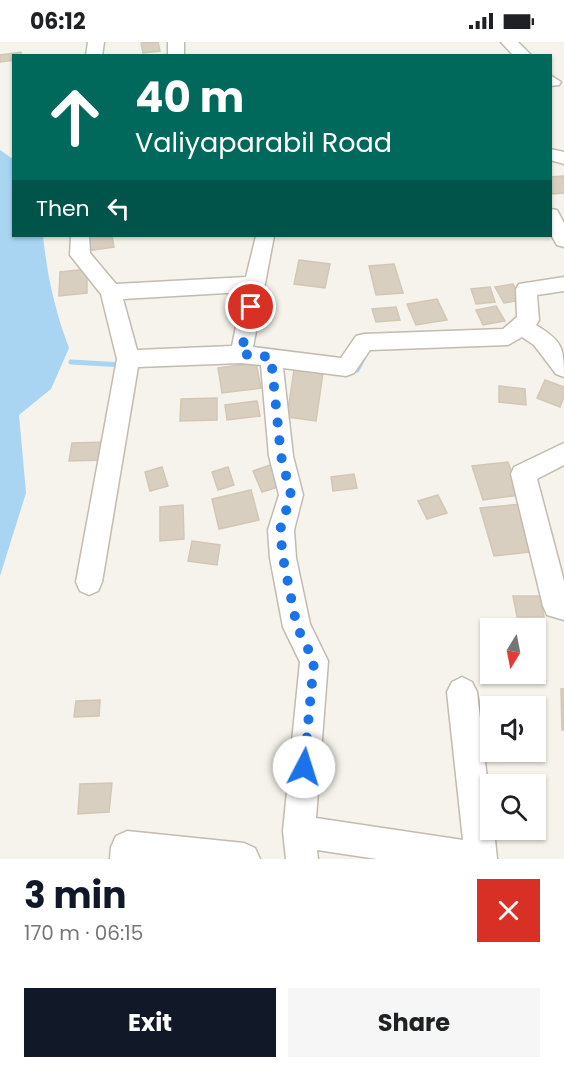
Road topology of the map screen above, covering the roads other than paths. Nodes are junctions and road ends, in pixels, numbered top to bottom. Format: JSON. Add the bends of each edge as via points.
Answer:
{"nodes":[{"id":1,"x":509,"y":42,"type":"edge"},
{"id":2,"x":522,"y":54,"type":"edge"},
{"id":3,"x":552,"y":219,"type":"edge"},
{"id":4,"x":80,"y":237,"type":"edge"},
{"id":5,"x":265,"y":237,"type":"edge"},
{"id":6,"x":564,"y":240,"type":"edge"},
{"id":7,"x":256,"y":284,"type":"junction"},
{"id":8,"x":564,"y":284,"type":"edge"},
{"id":9,"x":111,"y":292,"type":"junction"},
{"id":10,"x":521,"y":326,"type":"junction"},
{"id":11,"x":241,"y":354,"type":"junction"},
{"id":12,"x":271,"y":357,"type":"junction"},
{"id":13,"x":128,"y":359,"type":"junction"},
{"id":14,"x":564,"y":368,"type":"edge"},
{"id":15,"x":564,"y":453,"type":"edge"},
{"id":16,"x":89,"y":582,"type":"dead end"},
{"id":17,"x":564,"y":607,"type":"edge"},
{"id":18,"x":462,"y":692,"type":"dead end"},
{"id":19,"x":301,"y":845,"type":"edge"},
{"id":20,"x":126,"y":859,"type":"edge"},
{"id":21,"x":244,"y":859,"type":"edge"},
{"id":22,"x":481,"y":859,"type":"edge"}],
"edges":[{"from":1,"to":2,"type":"street"},
{"from":3,"to":6,"type":"street"},
{"from":4,"to":9,"type":"street","via":[[80,255]]},
{"from":5,"to":7,"type":"street"},
{"from":7,"to":9,"type":"street"},
{"from":7,"to":11,"type":"street"},
{"from":8,"to":10,"type":"street","via":[[526,289],[528,320]]},
{"from":9,"to":13,"type":"street"},
{"from":10,"to":12,"type":"street","via":[[507,338],[364,342],[346,367]]},
{"from":10,"to":14,"type":"street","via":[[542,339]]},
{"from":11,"to":12,"type":"street"},
{"from":11,"to":13,"type":"street"},
{"from":12,"to":19,"type":"street","via":[[281,456],[291,495],[280,530],[283,558],[297,627],[314,661]]},
{"from":13,"to":16,"type":"street"},
{"from":15,"to":17,"type":"street","via":[[524,474],[557,606]]},
{"from":18,"to":22,"type":"street"},
{"from":19,"to":22,"type":"street"},
{"from":20,"to":21,"type":"street","via":[[126,847]]}]}
